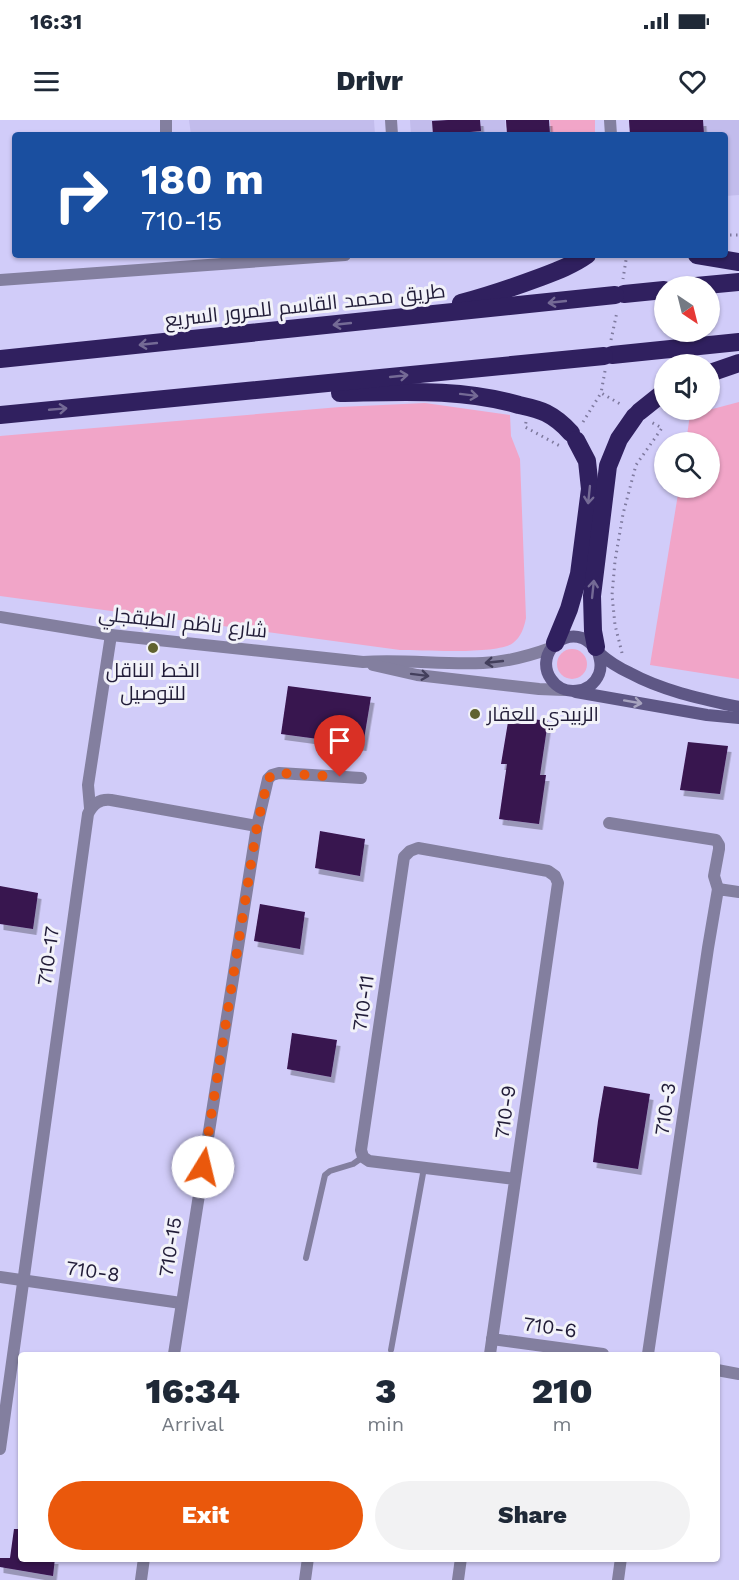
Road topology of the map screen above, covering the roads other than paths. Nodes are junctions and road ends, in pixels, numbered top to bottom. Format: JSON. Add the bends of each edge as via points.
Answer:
{"nodes":[{"id":1,"x":260,"y":258,"type":"edge"},
{"id":2,"x":582,"y":258,"type":"edge"},
{"id":3,"x":715,"y":258,"type":"edge"},
{"id":4,"x":174,"y":261,"type":"edge"},
{"id":5,"x":739,"y":262,"type":"edge"},
{"id":6,"x":0,"y":280,"type":"edge"},
{"id":7,"x":739,"y":282,"type":"edge"},
{"id":8,"x":720,"y":284,"type":"edge"},
{"id":9,"x":654,"y":291,"type":"edge"},
{"id":10,"x":382,"y":320,"type":"junction"},
{"id":11,"x":739,"y":342,"type":"edge"},
{"id":12,"x":0,"y":359,"type":"edge"},
{"id":13,"x":739,"y":363,"type":"edge"},
{"id":14,"x":720,"y":370,"type":"edge"},
{"id":15,"x":221,"y":394,"type":"junction"},
{"id":16,"x":654,"y":400,"type":"edge"},
{"id":17,"x":0,"y":415,"type":"edge"},
{"id":18,"x":0,"y":617,"type":"edge"},
{"id":19,"x":111,"y":635,"type":"junction"},
{"id":20,"x":553,"y":645,"type":"junction"},
{"id":21,"x":597,"y":650,"type":"junction"},
{"id":22,"x":363,"y":662,"type":"junction"},
{"id":23,"x":570,"y":691,"type":"junction"},
{"id":24,"x":739,"y":707,"type":"edge"},
{"id":25,"x":739,"y":718,"type":"edge"},
{"id":26,"x":361,"y":778,"type":"dead end"},
{"id":27,"x":90,"y":808,"type":"junction"},
{"id":28,"x":609,"y":823,"type":"dead end"},
{"id":29,"x":257,"y":826,"type":"junction"},
{"id":30,"x":555,"y":876,"type":"joint"},
{"id":31,"x":718,"y":889,"type":"junction"},
{"id":32,"x":739,"y":892,"type":"edge"},
{"id":33,"x":363,"y":1157,"type":"junction"},
{"id":34,"x":424,"y":1167,"type":"junction"},
{"id":35,"x":515,"y":1179,"type":"junction"},
{"id":36,"x":306,"y":1258,"type":"dead end"},
{"id":37,"x":0,"y":1277,"type":"edge"},
{"id":38,"x":22,"y":1280,"type":"junction"},
{"id":39,"x":181,"y":1303,"type":"junction"},
{"id":40,"x":492,"y":1339,"type":"junction"},
{"id":41,"x":391,"y":1350,"type":"dead end"},
{"id":42,"x":174,"y":1352,"type":"edge"},
{"id":43,"x":490,"y":1352,"type":"edge"},
{"id":44,"x":588,"y":1352,"type":"edge"},
{"id":45,"x":648,"y":1352,"type":"edge"},
{"id":46,"x":720,"y":1371,"type":"edge"},
{"id":47,"x":739,"y":1374,"type":"edge"},
{"id":48,"x":0,"y":1449,"type":"edge"},
{"id":49,"x":143,"y":1562,"type":"edge"},
{"id":50,"x":307,"y":1562,"type":"edge"},
{"id":51,"x":460,"y":1562,"type":"edge"},
{"id":52,"x":620,"y":1562,"type":"edge"},
{"id":53,"x":141,"y":1580,"type":"edge"},
{"id":54,"x":305,"y":1580,"type":"edge"},
{"id":55,"x":458,"y":1580,"type":"edge"},
{"id":56,"x":618,"y":1580,"type":"edge"}],
"edges":[{"from":1,"to":4,"type":"street"},
{"from":2,"to":10,"type":"highway","via":[[500,292]]},
{"from":3,"to":5,"type":"highway"},
{"from":4,"to":6,"type":"street"},
{"from":7,"to":8,"type":"highway"},
{"from":9,"to":10,"type":"highway","name":"طريق محمد القاسم للمرور السريع","one_way":true},
{"from":10,"to":12,"type":"highway","name":"طريق محمد القاسم للمرور السريع","one_way":true},
{"from":15,"to":11,"type":"highway","one_way":true},
{"from":13,"to":14,"type":"highway"},
{"from":17,"to":15,"type":"highway","one_way":true},
{"from":15,"to":20,"type":"highway","one_way":true,"via":[[452,393],[504,400],[559,421],[587,461],[590,489],[579,574]]},
{"from":21,"to":16,"type":"highway","one_way":true,"via":[[592,597],[608,466],[619,439],[637,414]]},
{"from":18,"to":19,"type":"street","name":"شارع ناظم الطبقجلي"},
{"from":19,"to":22,"type":"street","name":"شارع ناظم الطبقجلي"},
{"from":19,"to":27,"type":"street","name":"710-17","via":[[88,784]]},
{"from":20,"to":21,"type":"main road","via":[[563,638],[581,637]]},
{"from":20,"to":22,"type":"street","one_way":true,"via":[[518,658],[483,663]]},
{"from":20,"to":23,"type":"main road","via":[[546,657],[549,677],[555,685]]},
{"from":21,"to":23,"type":"main road","via":[[600,673],[585,689]]},
{"from":21,"to":24,"type":"main road","via":[[628,672],[661,687]]},
{"from":22,"to":23,"type":"street","one_way":true,"via":[[417,675]]},
{"from":23,"to":25,"type":"main road","one_way":true},
{"from":26,"to":29,"type":"street","name":"710-15","via":[[272,775],[266,784]]},
{"from":27,"to":29,"type":"street","via":[[99,800],[111,800]]},
{"from":27,"to":38,"type":"street","name":"710-17"},
{"from":28,"to":31,"type":"street","name":"710-3","via":[[716,840],[719,849],[714,876]]},
{"from":29,"to":39,"type":"street","name":"710-15"},
{"from":30,"to":33,"type":"street","name":"710-11","via":[[548,871],[418,848],[404,857]]},
{"from":30,"to":35,"type":"street","name":"710-9","via":[[558,884]]},
{"from":31,"to":32,"type":"street"},
{"from":31,"to":45,"type":"street","name":"710-3"},
{"from":33,"to":34,"type":"street"},
{"from":33,"to":36,"type":"lane","via":[[325,1175]]},
{"from":34,"to":35,"type":"street"},
{"from":34,"to":41,"type":"lane"},
{"from":35,"to":40,"type":"street","name":"710-9"},
{"from":37,"to":38,"type":"street","name":"710-8"},
{"from":38,"to":39,"type":"street","name":"710-8"},
{"from":38,"to":48,"type":"street","name":"710-17"},
{"from":39,"to":42,"type":"street","name":"710-15"},
{"from":40,"to":43,"type":"street","name":"710-9"},
{"from":40,"to":44,"type":"street","name":"710-6"},
{"from":46,"to":47,"type":"street"},
{"from":49,"to":53,"type":"street"},
{"from":50,"to":54,"type":"street"},
{"from":51,"to":55,"type":"street"},
{"from":52,"to":56,"type":"street"}]}
